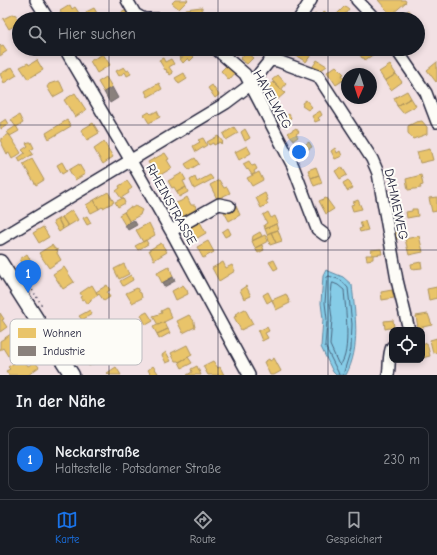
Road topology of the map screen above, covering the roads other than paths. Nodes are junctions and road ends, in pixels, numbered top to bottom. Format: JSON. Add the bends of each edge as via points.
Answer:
{"nodes":[{"id":1,"x":36,"y":0,"type":"edge"},
{"id":2,"x":127,"y":0,"type":"edge"},
{"id":3,"x":311,"y":0,"type":"edge"},
{"id":4,"x":357,"y":0,"type":"edge"},
{"id":5,"x":44,"y":12,"type":"edge"},
{"id":6,"x":134,"y":12,"type":"edge"},
{"id":7,"x":303,"y":12,"type":"edge"},
{"id":8,"x":368,"y":12,"type":"edge"},
{"id":9,"x":69,"y":56,"type":"edge"},
{"id":10,"x":224,"y":56,"type":"edge"},
{"id":11,"x":274,"y":56,"type":"edge"},
{"id":12,"x":401,"y":56,"type":"edge"},
{"id":13,"x":271,"y":60,"type":"junction"},
{"id":14,"x":250,"y":84,"type":"junction"},
{"id":15,"x":437,"y":122,"type":"edge"},
{"id":16,"x":131,"y":161,"type":"junction"},
{"id":17,"x":229,"y":206,"type":"dead end"},
{"id":18,"x":171,"y":231,"type":"junction"},
{"id":19,"x":325,"y":235,"type":"dead end"},
{"id":20,"x":0,"y":239,"type":"edge"},
{"id":21,"x":0,"y":262,"type":"edge"},
{"id":22,"x":36,"y":319,"type":"edge"},
{"id":23,"x":408,"y":327,"type":"edge"},
{"id":24,"x":390,"y":363,"type":"edge"},
{"id":25,"x":66,"y":365,"type":"edge"},
{"id":26,"x":72,"y":375,"type":"edge"},
{"id":27,"x":249,"y":375,"type":"edge"},
{"id":28,"x":388,"y":375,"type":"edge"}],
"edges":[{"from":1,"to":5,"type":"street"},
{"from":2,"to":6,"type":"street"},
{"from":3,"to":7,"type":"street"},
{"from":4,"to":8,"type":"street"},
{"from":9,"to":16,"type":"street","name":"RHEINSTRASSE"},
{"from":10,"to":14,"type":"street","name":"HAVELWEG","via":[[245,74]]},
{"from":11,"to":13,"type":"street"},
{"from":12,"to":15,"type":"street","via":[[426,93]]},
{"from":13,"to":14,"type":"street"},
{"from":13,"to":23,"type":"street","name":"DAHMEWEG","via":[[318,76],[372,159],[378,173],[397,280]]},
{"from":14,"to":16,"type":"street","via":[[226,103]]},
{"from":14,"to":19,"type":"street","name":"HAVELWEG","via":[[293,166],[317,229]]},
{"from":16,"to":18,"type":"street","name":"RHEINSTRASSE"},
{"from":16,"to":20,"type":"street"},
{"from":17,"to":18,"type":"street","via":[[219,204]]},
{"from":18,"to":27,"type":"street","name":"RHEINSTRASSE"},
{"from":21,"to":22,"type":"main road"},
{"from":24,"to":28,"type":"street"},
{"from":25,"to":26,"type":"main road"}]}
